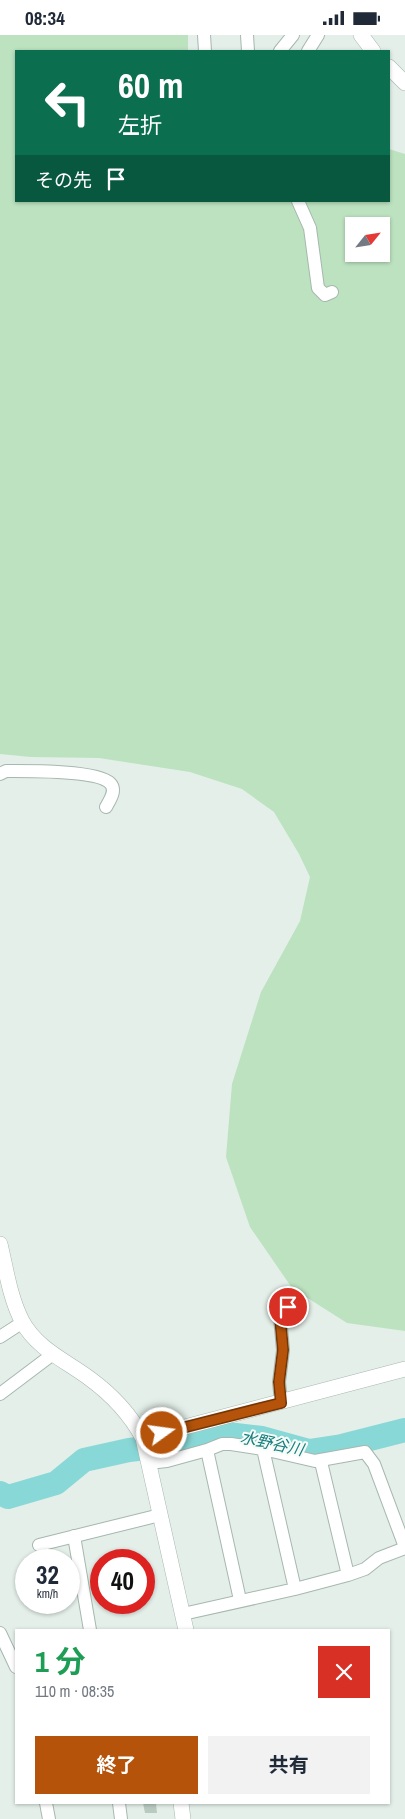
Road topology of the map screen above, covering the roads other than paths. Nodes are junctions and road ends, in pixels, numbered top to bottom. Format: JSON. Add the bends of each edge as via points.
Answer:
{"nodes":[{"id":1,"x":204,"y":35,"type":"edge"},
{"id":2,"x":247,"y":35,"type":"edge"},
{"id":3,"x":293,"y":35,"type":"edge"},
{"id":4,"x":318,"y":35,"type":"edge"},
{"id":5,"x":361,"y":35,"type":"edge"},
{"id":6,"x":205,"y":50,"type":"edge"},
{"id":7,"x":248,"y":50,"type":"edge"},
{"id":8,"x":281,"y":50,"type":"edge"},
{"id":9,"x":309,"y":50,"type":"edge"},
{"id":10,"x":372,"y":50,"type":"edge"},
{"id":11,"x":390,"y":68,"type":"edge"},
{"id":12,"x":405,"y":83,"type":"edge"},
{"id":13,"x":298,"y":202,"type":"edge"},
{"id":14,"x":332,"y":292,"type":"dead end"},
{"id":15,"x":0,"y":774,"type":"edge"},
{"id":16,"x":106,"y":807,"type":"dead end"},
{"id":17,"x":0,"y":1244,"type":"edge"},
{"id":18,"x":299,"y":1303,"type":"dead end"},
{"id":19,"x":23,"y":1322,"type":"junction"},
{"id":20,"x":0,"y":1337,"type":"edge"},
{"id":21,"x":53,"y":1354,"type":"junction"},
{"id":22,"x":405,"y":1369,"type":"edge"},
{"id":23,"x":0,"y":1394,"type":"edge"},
{"id":24,"x":281,"y":1403,"type":"junction"},
{"id":25,"x":263,"y":1449,"type":"junction"},
{"id":26,"x":145,"y":1450,"type":"junction"},
{"id":27,"x":207,"y":1450,"type":"junction"},
{"id":28,"x":321,"y":1462,"type":"junction"},
{"id":29,"x":160,"y":1515,"type":"junction"},
{"id":30,"x":74,"y":1536,"type":"junction"},
{"id":31,"x":39,"y":1545,"type":"dead end"},
{"id":32,"x":405,"y":1547,"type":"edge"},
{"id":33,"x":348,"y":1575,"type":"junction"},
{"id":34,"x":296,"y":1589,"type":"junction"},
{"id":35,"x":240,"y":1600,"type":"junction"},
{"id":36,"x":183,"y":1614,"type":"junction"},
{"id":37,"x":90,"y":1629,"type":"edge"},
{"id":38,"x":186,"y":1629,"type":"edge"},
{"id":39,"x":0,"y":1633,"type":"edge"},
{"id":40,"x":15,"y":1665,"type":"edge"},
{"id":41,"x":46,"y":1804,"type":"edge"},
{"id":42,"x":119,"y":1804,"type":"edge"},
{"id":43,"x":181,"y":1804,"type":"edge"},
{"id":44,"x":49,"y":1819,"type":"edge"},
{"id":45,"x":121,"y":1819,"type":"edge"},
{"id":46,"x":183,"y":1819,"type":"edge"}],
"edges":[{"from":1,"to":6,"type":"street"},
{"from":2,"to":7,"type":"street"},
{"from":3,"to":8,"type":"street"},
{"from":4,"to":9,"type":"street"},
{"from":5,"to":10,"type":"street"},
{"from":11,"to":12,"type":"street"},
{"from":13,"to":14,"type":"street","via":[[310,227],[318,288],[325,295]]},
{"from":15,"to":16,"type":"street","via":[[6,771],[50,771],[100,777],[111,783],[113,789]]},
{"from":17,"to":19,"type":"street"},
{"from":18,"to":24,"type":"street","via":[[288,1307],[280,1317],[283,1350],[279,1382]]},
{"from":19,"to":20,"type":"street"},
{"from":19,"to":21,"type":"street","via":[[35,1339]]},
{"from":21,"to":23,"type":"street"},
{"from":21,"to":26,"type":"street","via":[[109,1394],[135,1424]]},
{"from":22,"to":24,"type":"street"},
{"from":24,"to":26,"type":"street"},
{"from":25,"to":27,"type":"street","via":[[222,1444]]},
{"from":25,"to":28,"type":"street"},
{"from":25,"to":34,"type":"street"},
{"from":26,"to":27,"type":"street","via":[[166,1461]]},
{"from":26,"to":29,"type":"street"},
{"from":27,"to":35,"type":"street"},
{"from":28,"to":32,"type":"street","via":[[365,1452],[374,1464]]},
{"from":28,"to":33,"type":"street"},
{"from":29,"to":30,"type":"street"},
{"from":29,"to":36,"type":"street"},
{"from":30,"to":31,"type":"street"},
{"from":30,"to":37,"type":"street"},
{"from":32,"to":33,"type":"street"},
{"from":33,"to":34,"type":"street"},
{"from":34,"to":35,"type":"street"},
{"from":35,"to":36,"type":"street"},
{"from":36,"to":38,"type":"street"},
{"from":39,"to":40,"type":"street"},
{"from":41,"to":44,"type":"street"},
{"from":42,"to":45,"type":"street"},
{"from":43,"to":46,"type":"street"}]}
